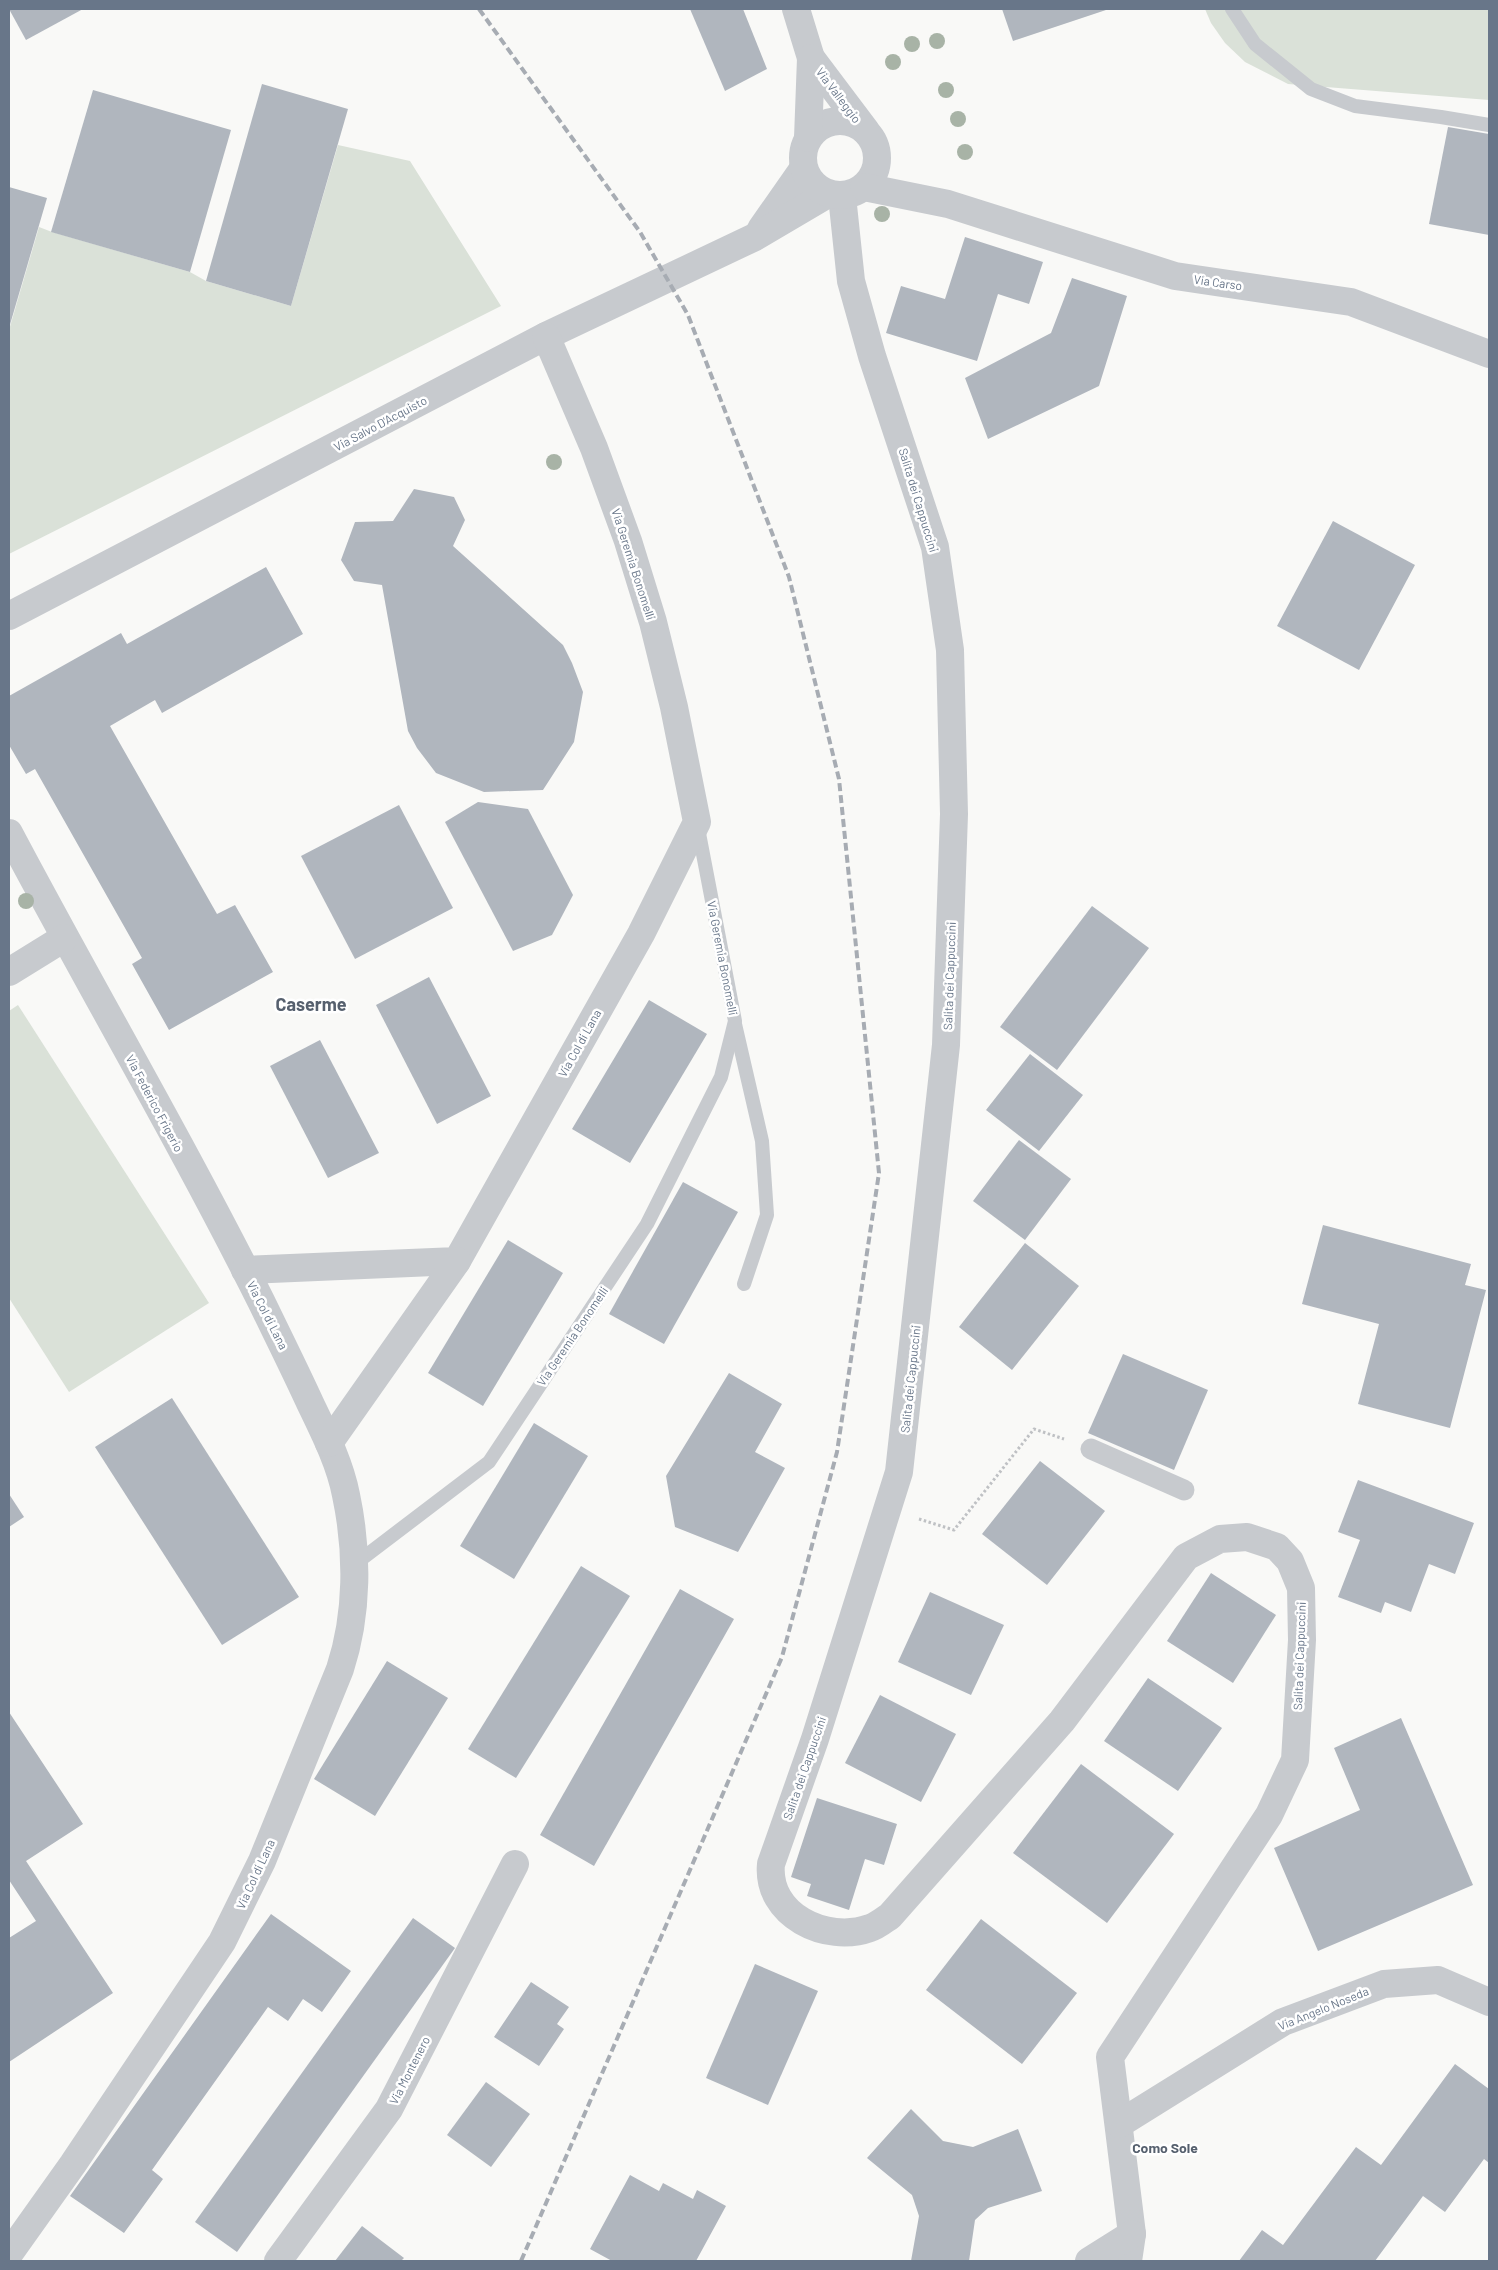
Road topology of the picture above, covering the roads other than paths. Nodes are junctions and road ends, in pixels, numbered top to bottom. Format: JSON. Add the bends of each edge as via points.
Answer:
{"nodes":[{"id":1,"x":796,"y":9,"type":"edge"},
{"id":2,"x":1232,"y":9,"type":"edge"},
{"id":3,"x":811,"y":58,"type":"junction"},
{"id":4,"x":1489,"y":125,"type":"edge"},
{"id":5,"x":867,"y":132,"type":"junction"},
{"id":6,"x":808,"y":138,"type":"junction"},
{"id":7,"x":803,"y":169,"type":"junction"},
{"id":8,"x":853,"y":186,"type":"junction"},
{"id":9,"x":755,"y":237,"type":"junction"},
{"id":10,"x":546,"y":336,"type":"junction"},
{"id":11,"x":1489,"y":354,"type":"edge"},
{"id":12,"x":9,"y":616,"type":"edge"},
{"id":13,"x":697,"y":822,"type":"junction"},
{"id":14,"x":9,"y":833,"type":"edge"},
{"id":15,"x":64,"y":938,"type":"junction"},
{"id":16,"x":9,"y":972,"type":"edge"},
{"id":17,"x":735,"y":1021,"type":"junction"},
{"id":18,"x":457,"y":1261,"type":"junction"},
{"id":19,"x":245,"y":1270,"type":"junction"},
{"id":20,"x":744,"y":1284,"type":"dead end"},
{"id":21,"x":329,"y":1442,"type":"junction"},
{"id":22,"x":1092,"y":1449,"type":"dead end"},
{"id":23,"x":1184,"y":1490,"type":"dead end"},
{"id":24,"x":355,"y":1564,"type":"junction"},
{"id":25,"x":515,"y":1864,"type":"dead end"},
{"id":26,"x":1489,"y":2002,"type":"edge"},
{"id":27,"x":1119,"y":2124,"type":"junction"},
{"id":28,"x":1132,"y":2234,"type":"junction"},
{"id":29,"x":9,"y":2254,"type":"edge"},
{"id":30,"x":278,"y":2261,"type":"edge"},
{"id":31,"x":1089,"y":2261,"type":"edge"},
{"id":32,"x":1128,"y":2261,"type":"edge"}],
"edges":[{"from":1,"to":3,"type":"street","name":"Via Valleggio"},
{"from":2,"to":4,"type":"lane","via":[[1255,44],[1311,89],[1355,106]]},
{"from":3,"to":5,"type":"street","name":"Via Valleggio"},
{"from":3,"to":6,"type":"street","name":"Via Valleggio"},
{"from":5,"to":6,"type":"street","via":[[857,124],[840,120],[823,124]]},
{"from":5,"to":8,"type":"street","via":[[877,153]]},
{"from":6,"to":7,"type":"street","via":[[802,156]]},
{"from":7,"to":8,"type":"street","via":[[816,188]]},
{"from":7,"to":9,"type":"street","name":"Via Salvo D'Acquisto"},
{"from":8,"to":9,"type":"street","name":"Via Salvo D'Acquisto"},
{"from":8,"to":11,"type":"street","name":"Via Carso","via":[[948,204],[1175,276],[1351,302]]},
{"from":8,"to":27,"type":"street","name":"Salita dei Cappuccini","via":[[851,281],[872,356],[935,547],[950,650],[954,814],[946,1045],[899,1472],[815,1739],[771,1864],[770,1878],[779,1902],[804,1924],[848,1932],[870,1928],[890,1916],[1062,1721],[1186,1557],[1220,1539],[1247,1537],[1277,1547],[1290,1561],[1301,1588],[1302,1640],[1295,1760],[1269,1814],[1110,2057]]},
{"from":9,"to":10,"type":"street","name":"Via Salvo D'Acquisto"},
{"from":10,"to":12,"type":"street","name":"Via Salvo D'Acquisto"},
{"from":10,"to":13,"type":"street","name":"Via Geremia Bonomelli","via":[[594,448],[654,622]]},
{"from":13,"to":17,"type":"lane","name":"Via Geremia Bonomelli"},
{"from":13,"to":18,"type":"street","name":"Via Col di Lana","via":[[641,934]]},
{"from":14,"to":15,"type":"street","name":"Via Federico Frigerio"},
{"from":15,"to":16,"type":"street"},
{"from":15,"to":19,"type":"street","name":"Via Federico Frigerio"},
{"from":17,"to":20,"type":"lane","via":[[762,1141],[767,1215]]},
{"from":17,"to":24,"type":"lane","name":"Via Geremia Bonomelli","via":[[721,1077],[646,1224],[489,1462]]},
{"from":18,"to":19,"type":"street","name":"Via Col di Lana"},
{"from":18,"to":21,"type":"street","name":"Via Col di Lana"},
{"from":19,"to":21,"type":"street","name":"Via Col di Lana"},
{"from":21,"to":24,"type":"street","name":"Via Col di Lana","via":[[346,1496]]},
{"from":22,"to":23,"type":"street"},
{"from":24,"to":29,"type":"street","name":"Via Col di Lana","via":[[347,1648],[340,1669],[262,1861],[222,1942]]},
{"from":25,"to":30,"type":"street","name":"Via Montenero","via":[[388,2109]]},
{"from":26,"to":27,"type":"street","name":"Via Angelo Noseda","via":[[1438,1980],[1384,1984],[1283,2022]]},
{"from":27,"to":28,"type":"street","name":"Salita dei Cappuccini"},
{"from":28,"to":31,"type":"street"},
{"from":28,"to":32,"type":"street","name":"Salita dei Cappuccini"}]}
